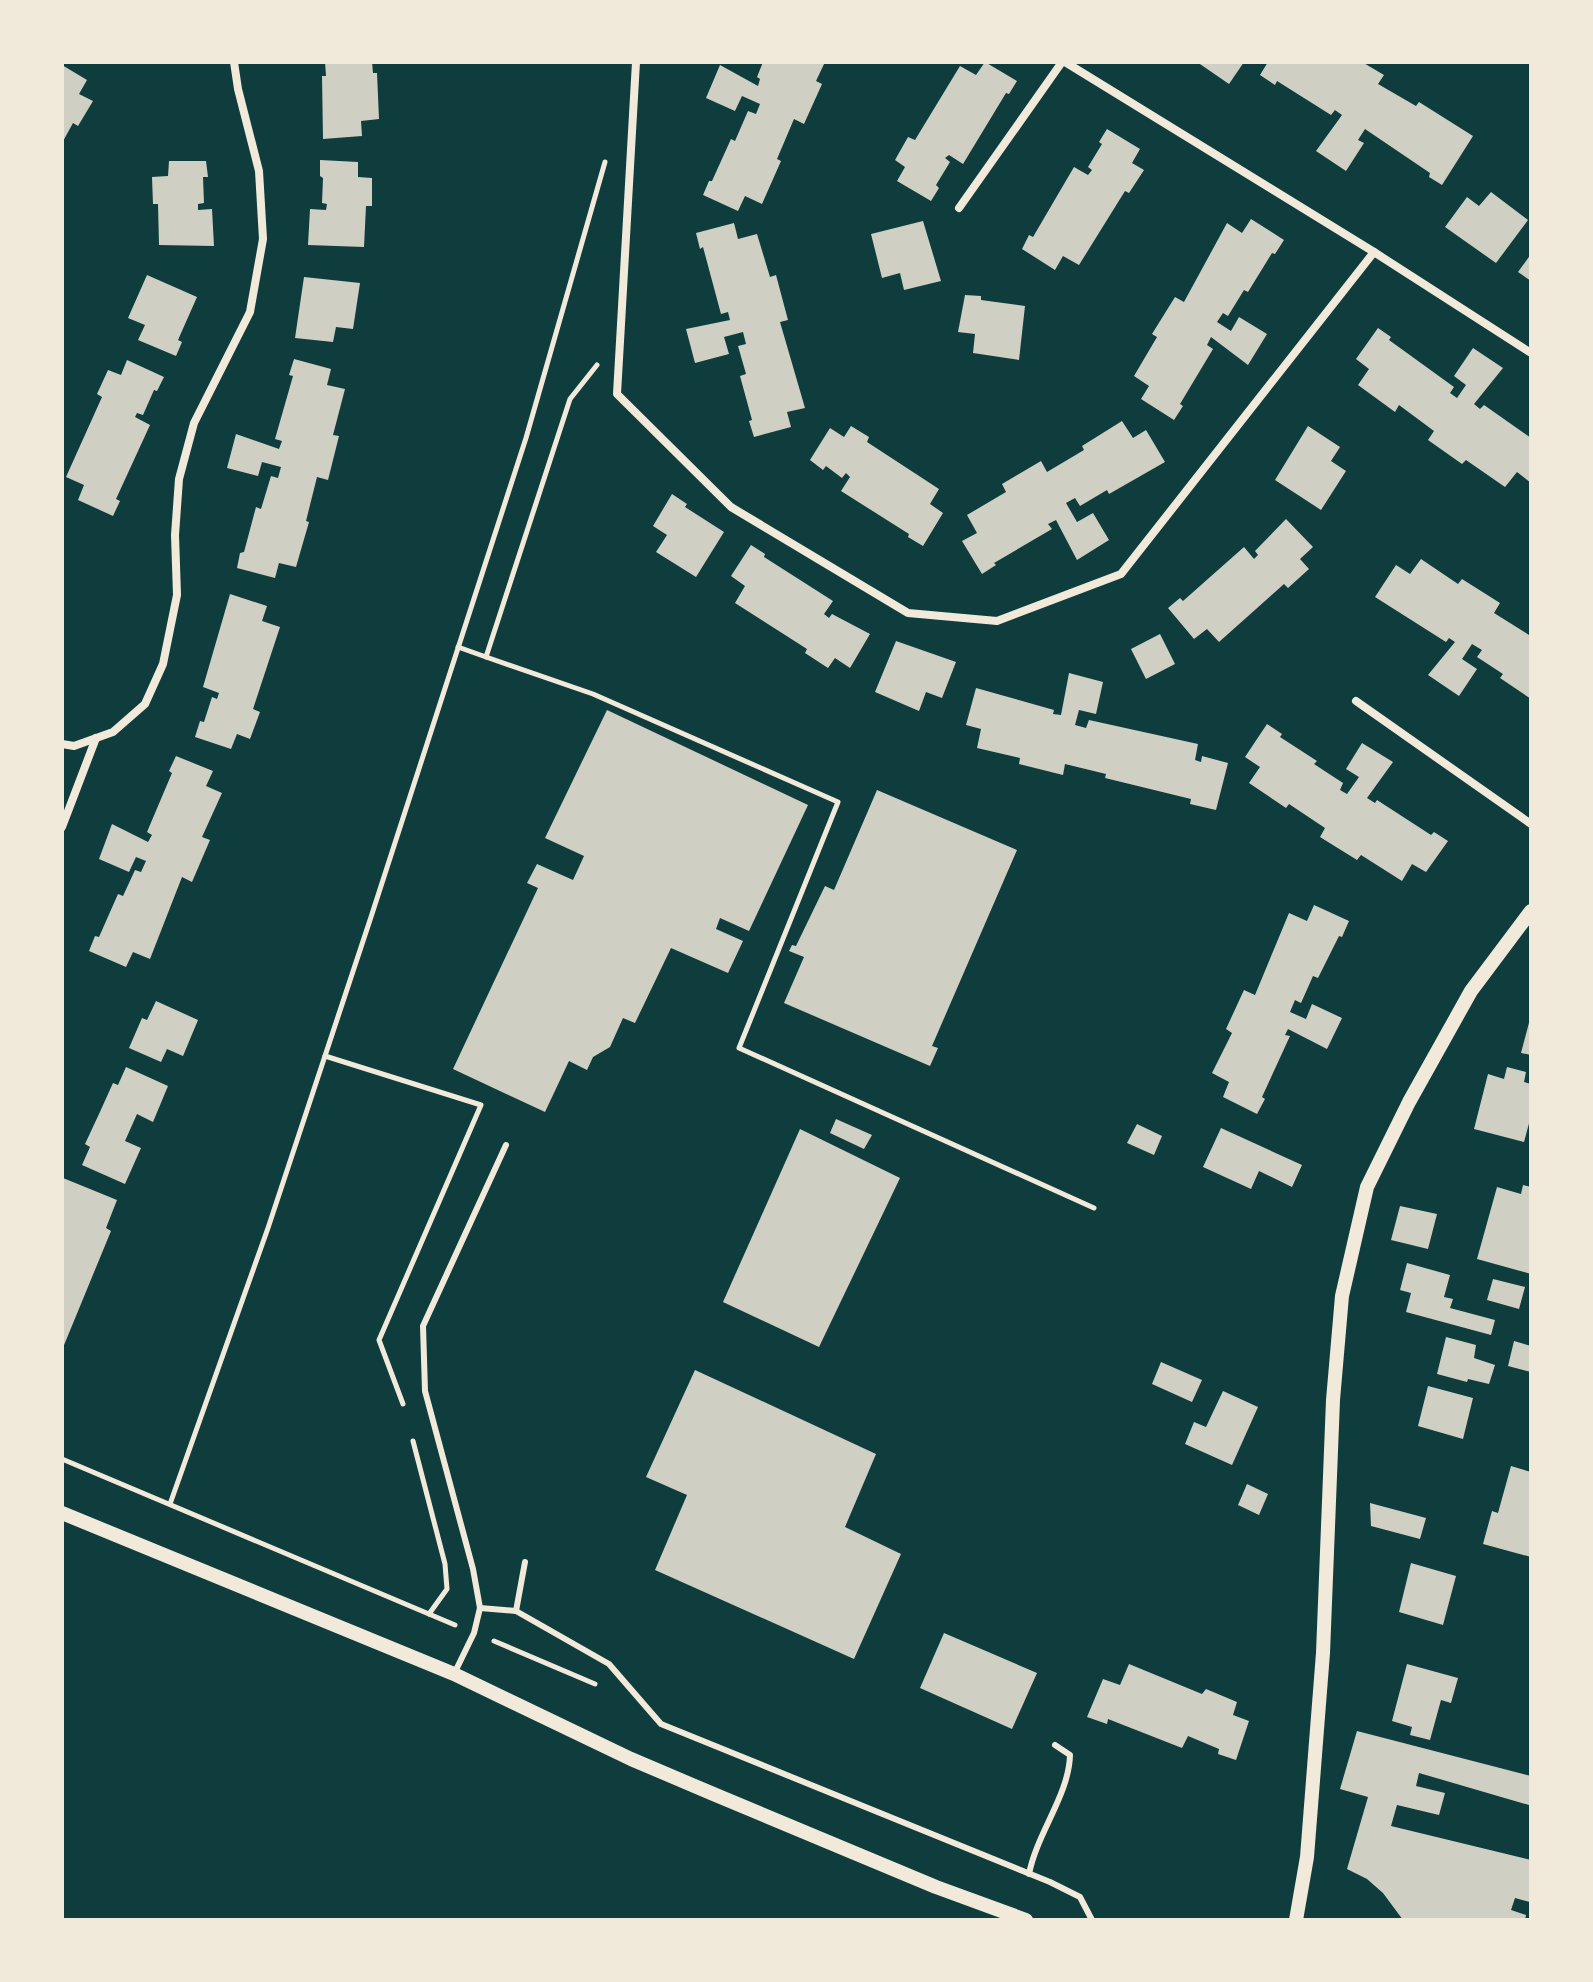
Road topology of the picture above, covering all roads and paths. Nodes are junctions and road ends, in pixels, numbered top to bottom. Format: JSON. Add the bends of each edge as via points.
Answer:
{"nodes":[{"id":1,"x":234,"y":62,"type":"edge"},
{"id":2,"x":636,"y":62,"type":"edge"},
{"id":3,"x":1063,"y":62,"type":"edge"},
{"id":4,"x":609,"y":148,"type":"dead end"},
{"id":5,"x":959,"y":208,"type":"dead end"},
{"id":6,"x":1374,"y":252,"type":"junction"},
{"id":7,"x":620,"y":335,"type":"junction"},
{"id":8,"x":1531,"y":353,"type":"edge"},
{"id":9,"x":458,"y":647,"type":"junction"},
{"id":10,"x":486,"y":657,"type":"junction"},
{"id":11,"x":1356,"y":701,"type":"dead end"},
{"id":12,"x":96,"y":738,"type":"junction"},
{"id":13,"x":62,"y":744,"type":"edge"},
{"id":14,"x":1531,"y":824,"type":"edge"},
{"id":15,"x":62,"y":827,"type":"edge"},
{"id":16,"x":1531,"y":911,"type":"edge"},
{"id":17,"x":325,"y":1056,"type":"junction"},
{"id":18,"x":481,"y":1105,"type":"dead end"},
{"id":19,"x":506,"y":1145,"type":"dead end"},
{"id":20,"x":1094,"y":1208,"type":"dead end"},
{"id":21,"x":62,"y":1459,"type":"edge"},
{"id":22,"x":170,"y":1504,"type":"junction"},
{"id":23,"x":62,"y":1513,"type":"edge"},
{"id":24,"x":525,"y":1562,"type":"dead end"},
{"id":25,"x":480,"y":1608,"type":"junction"},
{"id":26,"x":516,"y":1611,"type":"junction"},
{"id":27,"x":474,"y":1633,"type":"junction"},
{"id":28,"x":454,"y":1674,"type":"junction"},
{"id":29,"x":642,"y":1704,"type":"junction"},
{"id":30,"x":1055,"y":1745,"type":"dead end"},
{"id":31,"x":1029,"y":1874,"type":"junction"},
{"id":32,"x":1026,"y":1920,"type":"edge"},
{"id":33,"x":1092,"y":1920,"type":"edge"},
{"id":34,"x":1296,"y":1920,"type":"edge"}],
"edges":[{"from":1,"to":12,"type":"street","via":[[259,171],[263,239],[250,312],[194,423],[179,479],[177,595],[163,664],[145,704],[113,732]]},
{"from":2,"to":7,"type":"street"},
{"from":3,"to":5,"type":"street"},
{"from":3,"to":6,"type":"street"},
{"from":4,"to":9,"type":"path","via":[[526,438]]},
{"from":6,"to":7,"type":"street","via":[[1121,574],[997,621],[908,613],[731,507],[617,394]]},
{"from":6,"to":8,"type":"street"},
{"from":7,"to":10,"type":"path","via":[[570,399]]},
{"from":9,"to":10,"type":"path"},
{"from":9,"to":17,"type":"path"},
{"from":10,"to":20,"type":"path","via":[[593,694],[838,802],[739,1048]]},
{"from":11,"to":14,"type":"street"},
{"from":12,"to":13,"type":"street","via":[[74,746]]},
{"from":12,"to":15,"type":"street"},
{"from":16,"to":34,"type":"street","via":[[1471,991],[1367,1187],[1342,1296],[1323,1653],[1307,1857]]},
{"from":17,"to":18,"type":"path"},
{"from":17,"to":22,"type":"path"},
{"from":19,"to":25,"type":"lane","via":[[423,1326],[425,1391]]},
{"from":21,"to":22,"type":"path"},
{"from":22,"to":27,"type":"path"},
{"from":23,"to":28,"type":"street"},
{"from":24,"to":26,"type":"lane"},
{"from":25,"to":26,"type":"lane"},
{"from":25,"to":27,"type":"lane"},
{"from":26,"to":29,"type":"lane","via":[[609,1664]]},
{"from":27,"to":28,"type":"lane"},
{"from":27,"to":29,"type":"path"},
{"from":28,"to":32,"type":"street","via":[[631,1759]]},
{"from":29,"to":31,"type":"lane","via":[[661,1724]]},
{"from":30,"to":31,"type":"lane","via":[[1070,1755],[1070,1771]]},
{"from":31,"to":33,"type":"lane","via":[[1080,1897]]}]}
